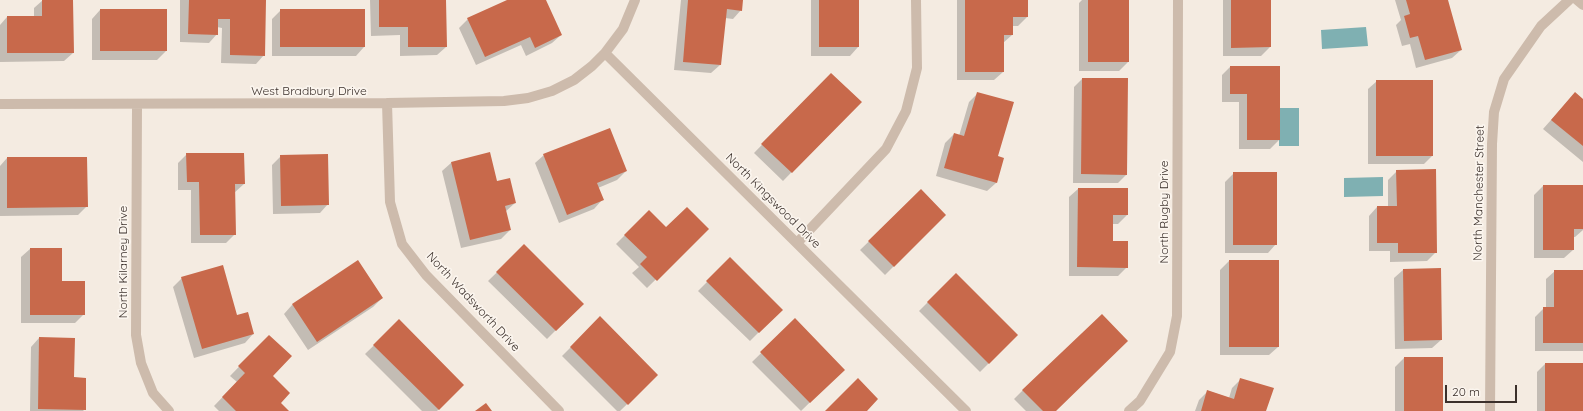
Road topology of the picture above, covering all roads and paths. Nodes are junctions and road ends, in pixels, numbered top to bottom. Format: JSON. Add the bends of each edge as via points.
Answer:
{"nodes":[{"id":1,"x":635,"y":0,"type":"edge"},
{"id":2,"x":916,"y":0,"type":"edge"},
{"id":3,"x":1178,"y":0,"type":"edge"},
{"id":4,"x":1569,"y":0,"type":"edge"},
{"id":5,"x":1577,"y":0,"type":"edge"},
{"id":6,"x":1583,"y":5,"type":"edge"},
{"id":7,"x":605,"y":54,"type":"junction"},
{"id":8,"x":387,"y":103,"type":"junction"},
{"id":9,"x":0,"y":104,"type":"edge"},
{"id":10,"x":137,"y":105,"type":"junction"},
{"id":11,"x":798,"y":243,"type":"junction"},
{"id":12,"x":169,"y":411,"type":"edge"},
{"id":13,"x":559,"y":411,"type":"edge"},
{"id":14,"x":966,"y":411,"type":"edge"},
{"id":15,"x":1130,"y":411,"type":"edge"},
{"id":16,"x":1490,"y":411,"type":"edge"}],
"edges":[{"from":1,"to":7,"type":"street","via":[[623,29]]},
{"from":2,"to":11,"type":"street","via":[[917,68],[906,111],[886,149]]},
{"from":3,"to":15,"type":"street","name":"North Rugby Drive","via":[[1177,316],[1170,352],[1140,401]]},
{"from":4,"to":16,"type":"street","name":"North Manchester Street","via":[[1541,26],[1504,79],[1494,112]]},
{"from":5,"to":6,"type":"street"},
{"from":7,"to":8,"type":"street","name":"West Bradbury Drive","via":[[574,80],[552,91],[528,98],[504,101]]},
{"from":7,"to":11,"type":"street","name":"North Kingswood Drive"},
{"from":8,"to":10,"type":"street","name":"West Bradbury Drive"},
{"from":8,"to":13,"type":"street","name":"North Wadsworth Drive","via":[[390,202],[402,244],[426,275]]},
{"from":9,"to":10,"type":"street","name":"West Bradbury Drive"},
{"from":10,"to":12,"type":"street","name":"North Kilarney Drive","via":[[136,334],[141,363],[153,393]]},
{"from":11,"to":14,"type":"street","name":"North Kingswood Drive"}]}
